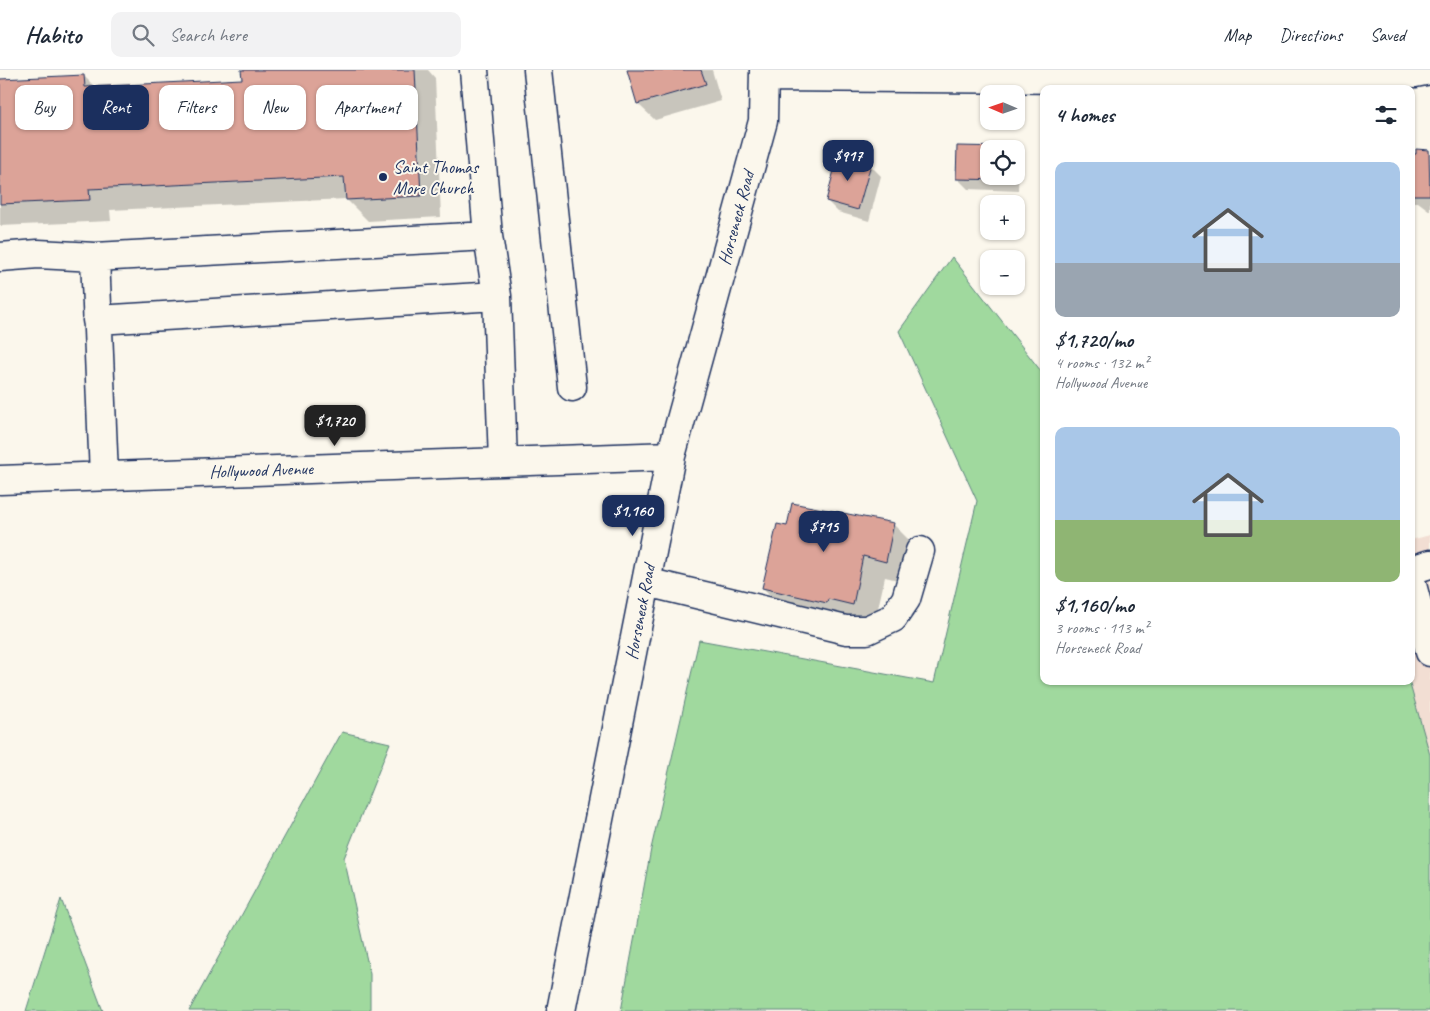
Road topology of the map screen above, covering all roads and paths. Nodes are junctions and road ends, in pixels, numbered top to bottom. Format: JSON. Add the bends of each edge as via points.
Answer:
{"nodes":[{"id":1,"x":474,"y":70,"type":"edge"},
{"id":2,"x":538,"y":70,"type":"edge"},
{"id":3,"x":1430,"y":70,"type":"edge"},
{"id":4,"x":764,"y":73,"type":"edge"},
{"id":5,"x":1242,"y":75,"type":"edge"},
{"id":6,"x":488,"y":236,"type":"junction"},
{"id":7,"x":0,"y":257,"type":"edge"},
{"id":8,"x":95,"y":257,"type":"junction"},
{"id":9,"x":496,"y":296,"type":"junction"},
{"id":10,"x":97,"y":320,"type":"junction"},
{"id":11,"x":572,"y":387,"type":"dead end"},
{"id":12,"x":671,"y":456,"type":"junction"},
{"id":13,"x":503,"y":462,"type":"junction"},
{"id":14,"x":104,"y":476,"type":"junction"},
{"id":15,"x":0,"y":480,"type":"edge"},
{"id":16,"x":920,"y":551,"type":"dead end"},
{"id":17,"x":1430,"y":564,"type":"edge"},
{"id":18,"x":1415,"y":569,"type":"edge"},
{"id":19,"x":646,"y":582,"type":"junction"},
{"id":20,"x":1415,"y":596,"type":"edge"},
{"id":21,"x":1430,"y":652,"type":"edge"},
{"id":22,"x":561,"y":1011,"type":"edge"}],
"edges":[{"from":1,"to":6,"type":"street"},
{"from":2,"to":11,"type":"street"},
{"from":3,"to":5,"type":"street","via":[[1331,77]]},
{"from":4,"to":5,"type":"street"},
{"from":4,"to":12,"type":"street","name":"Horseneck Road","via":[[763,120]]},
{"from":6,"to":8,"type":"street"},
{"from":6,"to":9,"type":"street"},
{"from":7,"to":8,"type":"street","via":[[38,254]]},
{"from":8,"to":10,"type":"street"},
{"from":9,"to":10,"type":"street"},
{"from":9,"to":13,"type":"street"},
{"from":10,"to":14,"type":"street"},
{"from":12,"to":13,"type":"street","name":"Hollywood Avenue"},
{"from":12,"to":19,"type":"street","name":"Horseneck Road"},
{"from":13,"to":14,"type":"street","name":"Hollywood Avenue"},
{"from":14,"to":15,"type":"street","name":"Hollywood Avenue"},
{"from":16,"to":19,"type":"street","via":[[906,599],[893,618],[868,630],[846,630]]},
{"from":17,"to":18,"type":"street"},
{"from":19,"to":22,"type":"street","name":"Horseneck Road"},
{"from":20,"to":21,"type":"street"}]}
